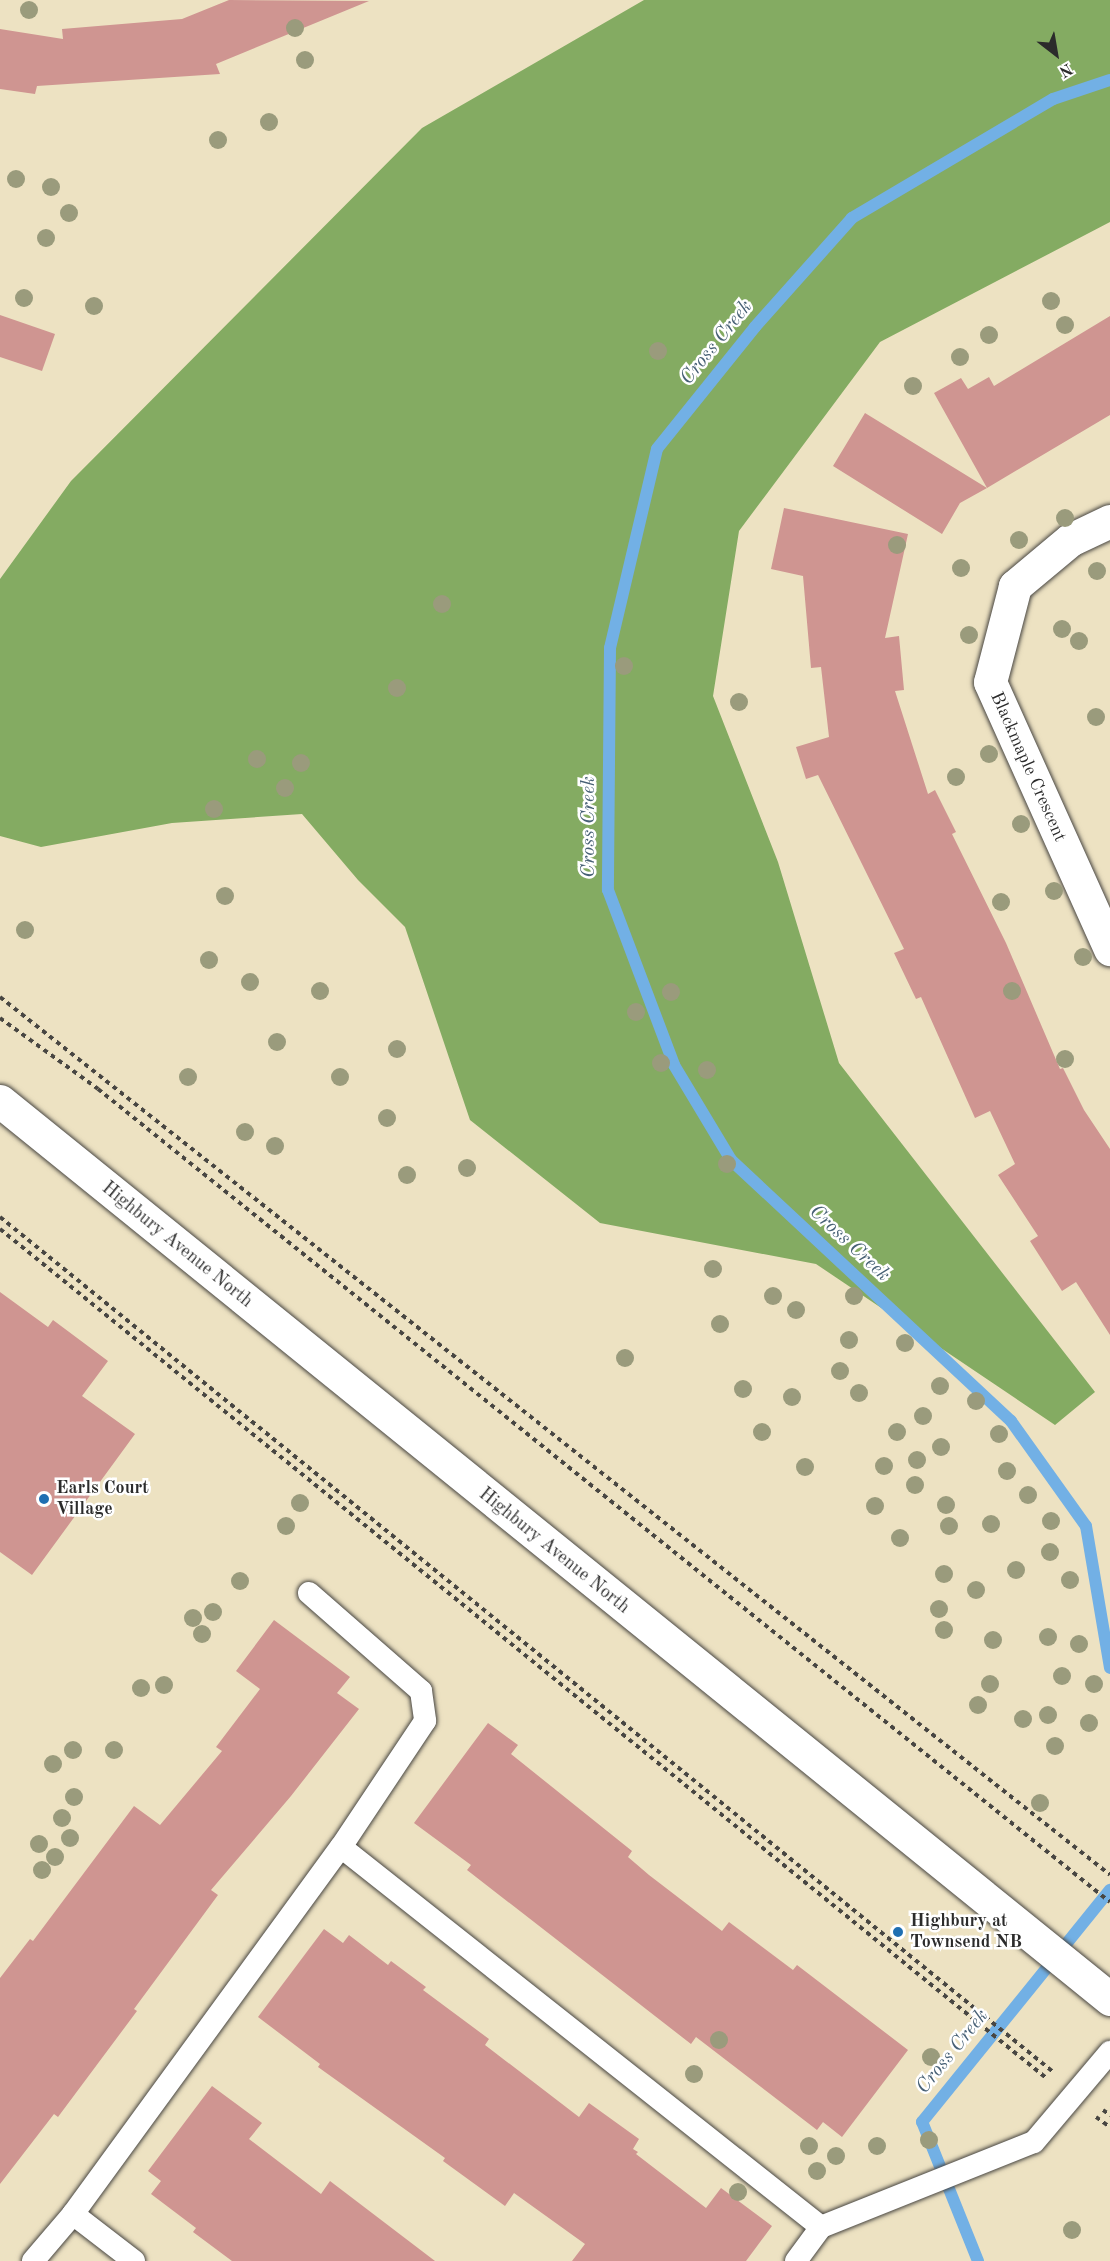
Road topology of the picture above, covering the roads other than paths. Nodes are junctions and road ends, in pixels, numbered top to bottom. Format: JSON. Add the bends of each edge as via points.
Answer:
{"nodes":[{"id":1,"x":1110,"y":522,"type":"edge"},
{"id":2,"x":1110,"y":949,"type":"edge"},
{"id":3,"x":0,"y":1101,"type":"edge"},
{"id":4,"x":309,"y":1593,"type":"dead end"},
{"id":5,"x":340,"y":1847,"type":"junction"},
{"id":6,"x":1110,"y":2000,"type":"edge"},
{"id":7,"x":1110,"y":2052,"type":"edge"},
{"id":8,"x":73,"y":2214,"type":"junction"},
{"id":9,"x":821,"y":2227,"type":"junction"},
{"id":10,"x":33,"y":2261,"type":"edge"},
{"id":11,"x":134,"y":2261,"type":"edge"},
{"id":12,"x":796,"y":2261,"type":"edge"}],
"edges":[{"from":1,"to":2,"type":"main road","name":"Blackmaple Crescent","via":[[1070,540],[1015,586],[990,682]]},
{"from":3,"to":6,"type":"main road","name":"Highbury Avenue North"},
{"from":4,"to":5,"type":"lane","via":[[422,1691],[425,1721]]},
{"from":5,"to":8,"type":"lane"},
{"from":5,"to":9,"type":"lane"},
{"from":7,"to":9,"type":"lane","via":[[1035,2142]]},
{"from":8,"to":10,"type":"lane"},
{"from":8,"to":11,"type":"lane"},
{"from":9,"to":12,"type":"lane"}]}
